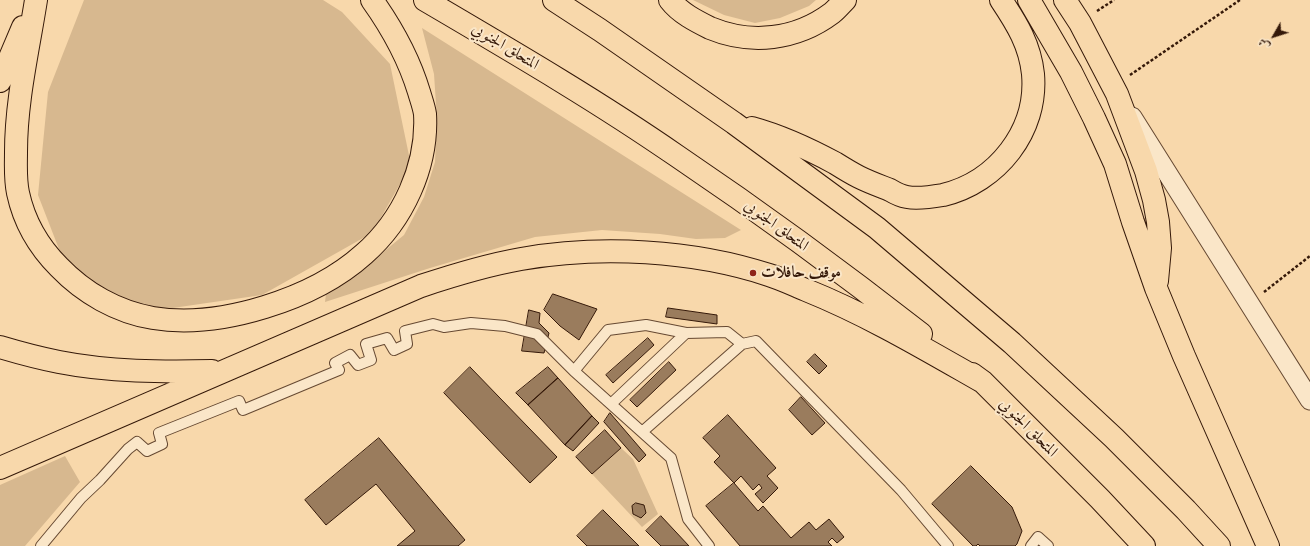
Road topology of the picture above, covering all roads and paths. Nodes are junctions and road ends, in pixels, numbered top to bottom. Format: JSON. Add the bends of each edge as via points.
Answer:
{"nodes":[{"id":1,"x":36,"y":0,"type":"edge"},
{"id":2,"x":372,"y":0,"type":"edge"},
{"id":3,"x":425,"y":0,"type":"edge"},
{"id":4,"x":554,"y":0,"type":"edge"},
{"id":5,"x":670,"y":0,"type":"edge"},
{"id":6,"x":845,"y":0,"type":"edge"},
{"id":7,"x":1001,"y":0,"type":"edge"},
{"id":8,"x":1029,"y":0,"type":"edge"},
{"id":9,"x":1065,"y":0,"type":"edge"},
{"id":10,"x":1240,"y":0,"type":"edge"},
{"id":11,"x":0,"y":81,"type":"edge"},
{"id":12,"x":1115,"y":90,"type":"junction"},
{"id":13,"x":734,"y":123,"type":"junction"},
{"id":14,"x":1310,"y":256,"type":"edge"},
{"id":15,"x":1156,"y":288,"type":"junction"},
{"id":16,"x":1249,"y":303,"type":"junction"},
{"id":17,"x":686,"y":333,"type":"junction"},
{"id":18,"x":742,"y":344,"type":"junction"},
{"id":19,"x":0,"y":347,"type":"edge"},
{"id":20,"x":224,"y":371,"type":"junction"},
{"id":21,"x":574,"y":371,"type":"junction"},
{"id":22,"x":983,"y":382,"type":"junction"},
{"id":23,"x":1310,"y":400,"type":"edge"},
{"id":24,"x":611,"y":404,"type":"junction"},
{"id":25,"x":642,"y":432,"type":"junction"},
{"id":26,"x":0,"y":468,"type":"edge"},
{"id":27,"x":41,"y":546,"type":"edge"},
{"id":28,"x":709,"y":546,"type":"edge"},
{"id":29,"x":948,"y":546,"type":"edge"},
{"id":30,"x":1031,"y":546,"type":"edge"},
{"id":31,"x":1048,"y":546,"type":"edge"},
{"id":32,"x":1144,"y":546,"type":"edge"},
{"id":33,"x":1219,"y":546,"type":"edge"},
{"id":34,"x":1268,"y":546,"type":"edge"}],
"edges":[{"from":1,"to":2,"type":"main road","via":[[17,113],[16,175],[25,216],[35,236],[54,262],[85,289],[135,314],[170,320],[250,311],[299,294],[343,270],[363,255],[402,209],[422,152],[425,112],[407,59]]},
{"from":1,"to":11,"type":"main road"},
{"from":3,"to":22,"type":"main road","name":"المتحلق الجنوبي","via":[[565,83],[677,155],[886,306]]},
{"from":4,"to":13,"type":"main road"},
{"from":5,"to":6,"type":"main road","via":[[698,23],[725,34],[753,38],[781,36],[808,27],[832,13]]},
{"from":7,"to":13,"type":"main road","via":[[1019,27],[1029,50],[1033,75],[1032,100],[1026,124],[1014,147],[998,166],[978,181],[956,192],[931,197],[906,197],[860,177],[812,151]]},
{"from":8,"to":15,"type":"main road","via":[[1071,72],[1112,158]]},
{"from":9,"to":12,"type":"main road"},
{"from":10,"to":12,"type":"path"},
{"from":12,"to":15,"type":"main road","via":[[1146,171],[1154,200],[1160,248]]},
{"from":12,"to":16,"type":"street"},
{"from":13,"to":33,"type":"main road","via":[[877,228],[1012,343],[1114,438]]},
{"from":14,"to":16,"type":"path"},
{"from":15,"to":34,"type":"main road"},
{"from":16,"to":23,"type":"street"},
{"from":17,"to":18,"type":"lane","via":[[727,332]]},
{"from":17,"to":21,"type":"lane","via":[[646,325],[608,330]]},
{"from":17,"to":24,"type":"lane"},
{"from":18,"to":25,"type":"lane"},
{"from":18,"to":29,"type":"lane","via":[[756,341],[901,490]]},
{"from":19,"to":20,"type":"main road","via":[[60,363],[110,369],[164,372]]},
{"from":20,"to":22,"type":"main road","via":[[389,299],[454,275],[543,256],[628,252],[700,259],[770,275],[866,316]]},
{"from":20,"to":26,"type":"main road"},
{"from":21,"to":24,"type":"lane"},
{"from":21,"to":27,"type":"lane","via":[[537,334],[506,326],[471,323],[444,327],[433,324],[405,331],[407,344],[394,350],[387,338],[366,344],[371,360],[358,365],[350,355],[334,363],[339,370],[243,410],[239,401],[159,433],[162,444],[147,451],[137,442],[81,498]]},
{"from":22,"to":32,"type":"main road","name":"المتحلق الجنوبي"},
{"from":24,"to":25,"type":"lane"},
{"from":25,"to":28,"type":"lane","via":[[671,458],[688,519]]},
{"from":30,"to":31,"type":"lane","via":[[1038,537]]}]}
